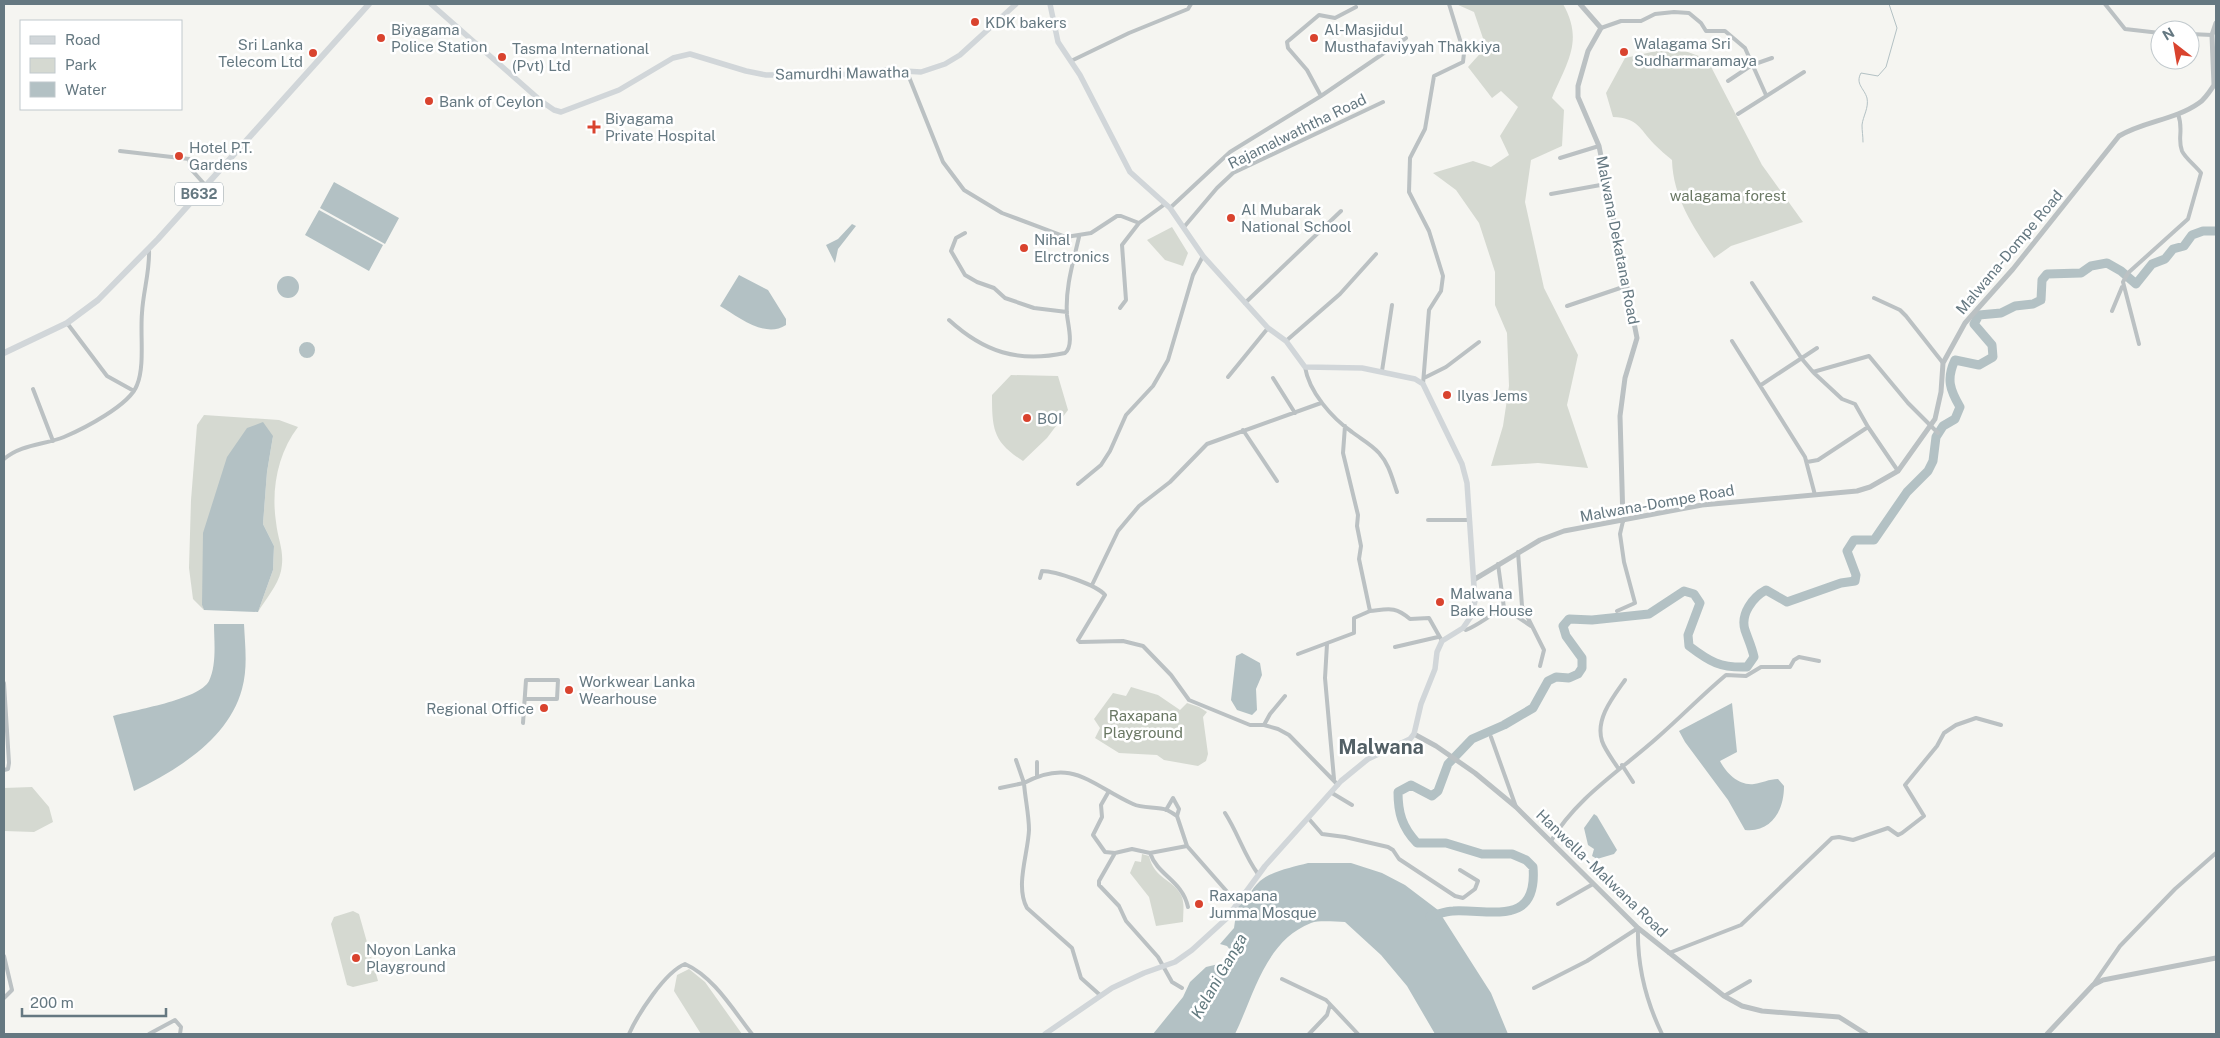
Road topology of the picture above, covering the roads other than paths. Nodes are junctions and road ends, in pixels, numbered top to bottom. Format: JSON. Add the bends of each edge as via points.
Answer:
{"nodes":[{"id":1,"x":431,"y":4,"type":"edge"},
{"id":2,"x":1016,"y":4,"type":"edge"},
{"id":3,"x":1050,"y":4,"type":"edge"},
{"id":4,"x":1191,"y":4,"type":"edge"},
{"id":5,"x":1449,"y":4,"type":"edge"},
{"id":6,"x":1580,"y":4,"type":"edge"},
{"id":7,"x":2105,"y":4,"type":"edge"},
{"id":8,"x":369,"y":5,"type":"edge"},
{"id":9,"x":1356,"y":7,"type":"dead end"},
{"id":10,"x":2216,"y":23,"type":"edge"},
{"id":11,"x":1601,"y":28,"type":"junction"},
{"id":12,"x":2150,"y":32,"type":"edge"},
{"id":13,"x":2200,"y":34,"type":"edge"},
{"id":14,"x":2212,"y":35,"type":"junction"},
{"id":15,"x":1406,"y":38,"type":"dead end"},
{"id":16,"x":1772,"y":58,"type":"dead end"},
{"id":17,"x":1071,"y":62,"type":"junction"},
{"id":18,"x":1752,"y":65,"type":"junction"},
{"id":19,"x":907,"y":72,"type":"junction"},
{"id":20,"x":1804,"y":72,"type":"dead end"},
{"id":21,"x":1728,"y":81,"type":"dead end"},
{"id":22,"x":1766,"y":95,"type":"junction"},
{"id":23,"x":1321,"y":96,"type":"junction"},
{"id":24,"x":1382,"y":102,"type":"dead end"},
{"id":25,"x":1738,"y":114,"type":"dead end"},
{"id":26,"x":2178,"y":114,"type":"junction"},
{"id":27,"x":1599,"y":146,"type":"junction"},
{"id":28,"x":120,"y":151,"type":"dead end"},
{"id":29,"x":1560,"y":158,"type":"dead end"},
{"id":30,"x":1606,"y":184,"type":"junction"},
{"id":31,"x":206,"y":186,"type":"junction"},
{"id":32,"x":1551,"y":194,"type":"dead end"},
{"id":33,"x":1168,"y":206,"type":"junction"},
{"id":34,"x":1341,"y":211,"type":"dead end"},
{"id":35,"x":1139,"y":223,"type":"junction"},
{"id":36,"x":1184,"y":227,"type":"junction"},
{"id":37,"x":965,"y":233,"type":"dead end"},
{"id":38,"x":1079,"y":237,"type":"junction"},
{"id":39,"x":149,"y":248,"type":"junction"},
{"id":40,"x":1376,"y":254,"type":"dead end"},
{"id":41,"x":1203,"y":256,"type":"junction"},
{"id":42,"x":1752,"y":283,"type":"dead end"},
{"id":43,"x":2123,"y":285,"type":"junction"},
{"id":44,"x":1626,"y":286,"type":"junction"},
{"id":45,"x":1874,"y":298,"type":"dead end"},
{"id":46,"x":1245,"y":304,"type":"junction"},
{"id":47,"x":1392,"y":305,"type":"dead end"},
{"id":48,"x":1567,"y":306,"type":"dead end"},
{"id":49,"x":1120,"y":308,"type":"dead end"},
{"id":50,"x":2112,"y":311,"type":"dead end"},
{"id":51,"x":1067,"y":312,"type":"junction"},
{"id":52,"x":949,"y":320,"type":"dead end"},
{"id":53,"x":67,"y":323,"type":"junction"},
{"id":54,"x":1268,"y":328,"type":"junction"},
{"id":55,"x":1286,"y":341,"type":"junction"},
{"id":56,"x":1732,"y":341,"type":"dead end"},
{"id":57,"x":1479,"y":342,"type":"dead end"},
{"id":58,"x":2139,"y":344,"type":"dead end"},
{"id":59,"x":1817,"y":348,"type":"dead end"},
{"id":60,"x":4,"y":353,"type":"edge"},
{"id":61,"x":1802,"y":358,"type":"junction"},
{"id":62,"x":1943,"y":363,"type":"junction"},
{"id":63,"x":1305,"y":368,"type":"junction"},
{"id":64,"x":1382,"y":371,"type":"junction"},
{"id":65,"x":1814,"y":372,"type":"junction"},
{"id":66,"x":1228,"y":377,"type":"dead end"},
{"id":67,"x":1273,"y":378,"type":"dead end"},
{"id":68,"x":1423,"y":381,"type":"junction"},
{"id":69,"x":1760,"y":385,"type":"junction"},
{"id":70,"x":33,"y":389,"type":"dead end"},
{"id":71,"x":134,"y":391,"type":"junction"},
{"id":72,"x":1321,"y":403,"type":"junction"},
{"id":73,"x":1296,"y":413,"type":"junction"},
{"id":74,"x":1931,"y":425,"type":"junction"},
{"id":75,"x":1345,"y":426,"type":"junction"},
{"id":76,"x":1868,"y":427,"type":"junction"},
{"id":77,"x":1243,"y":430,"type":"junction"},
{"id":78,"x":1938,"y":433,"type":"dead end"},
{"id":79,"x":54,"y":441,"type":"junction"},
{"id":80,"x":4,"y":459,"type":"edge"},
{"id":81,"x":1807,"y":462,"type":"junction"},
{"id":82,"x":1898,"y":471,"type":"junction"},
{"id":83,"x":1277,"y":481,"type":"dead end"},
{"id":84,"x":1078,"y":484,"type":"dead end"},
{"id":85,"x":1397,"y":492,"type":"dead end"},
{"id":86,"x":1815,"y":495,"type":"junction"},
{"id":87,"x":1428,"y":520,"type":"dead end"},
{"id":88,"x":1470,"y":520,"type":"junction"},
{"id":89,"x":1623,"y":521,"type":"junction"},
{"id":90,"x":1518,"y":552,"type":"junction"},
{"id":91,"x":1498,"y":564,"type":"junction"},
{"id":92,"x":1040,"y":578,"type":"dead end"},
{"id":93,"x":1475,"y":579,"type":"junction"},
{"id":94,"x":1092,"y":585,"type":"junction"},
{"id":95,"x":1504,"y":608,"type":"junction"},
{"id":96,"x":1370,"y":611,"type":"junction"},
{"id":97,"x":1617,"y":611,"type":"dead end"},
{"id":98,"x":1532,"y":626,"type":"junction"},
{"id":99,"x":1463,"y":628,"type":"junction"},
{"id":100,"x":1440,"y":639,"type":"junction"},
{"id":101,"x":1326,"y":644,"type":"junction"},
{"id":102,"x":1395,"y":647,"type":"dead end"},
{"id":103,"x":1298,"y":654,"type":"dead end"},
{"id":104,"x":1820,"y":661,"type":"dead end"},
{"id":105,"x":1540,"y":666,"type":"dead end"},
{"id":106,"x":1624,"y":680,"type":"dead end"},
{"id":107,"x":4,"y":683,"type":"edge"},
{"id":108,"x":1284,"y":696,"type":"dead end"},
{"id":109,"x":525,"y":699,"type":"junction"},
{"id":110,"x":523,"y":723,"type":"dead end"},
{"id":111,"x":1264,"y":725,"type":"junction"},
{"id":112,"x":2001,"y":725,"type":"dead end"},
{"id":113,"x":1414,"y":734,"type":"junction"},
{"id":114,"x":1492,"y":738,"type":"dead end"},
{"id":115,"x":1016,"y":760,"type":"dead end"},
{"id":116,"x":1037,"y":762,"type":"dead end"},
{"id":117,"x":1620,"y":767,"type":"junction"},
{"id":118,"x":4,"y":770,"type":"edge"},
{"id":119,"x":1037,"y":777,"type":"junction"},
{"id":120,"x":1334,"y":779,"type":"junction"},
{"id":121,"x":1633,"y":782,"type":"dead end"},
{"id":122,"x":1024,"y":783,"type":"junction"},
{"id":123,"x":1338,"y":785,"type":"junction"},
{"id":124,"x":1000,"y":788,"type":"dead end"},
{"id":125,"x":1109,"y":791,"type":"junction"},
{"id":126,"x":1332,"y":794,"type":"junction"},
{"id":127,"x":1352,"y":806,"type":"dead end"},
{"id":128,"x":1516,"y":807,"type":"junction"},
{"id":129,"x":1166,"y":810,"type":"junction"},
{"id":130,"x":1225,"y":813,"type":"dead end"},
{"id":131,"x":1177,"y":816,"type":"junction"},
{"id":132,"x":1309,"y":819,"type":"junction"},
{"id":133,"x":1551,"y":842,"type":"junction"},
{"id":134,"x":1187,"y":846,"type":"junction"},
{"id":135,"x":1115,"y":853,"type":"junction"},
{"id":136,"x":1150,"y":853,"type":"junction"},
{"id":137,"x":2216,"y":853,"type":"edge"},
{"id":138,"x":1460,"y":870,"type":"dead end"},
{"id":139,"x":1258,"y":874,"type":"junction"},
{"id":140,"x":1593,"y":884,"type":"junction"},
{"id":141,"x":1237,"y":903,"type":"junction"},
{"id":142,"x":1558,"y":904,"type":"dead end"},
{"id":143,"x":1188,"y":907,"type":"dead end"},
{"id":144,"x":1638,"y":928,"type":"junction"},
{"id":145,"x":1669,"y":953,"type":"junction"},
{"id":146,"x":4,"y":956,"type":"edge"},
{"id":147,"x":2216,"y":958,"type":"edge"},
{"id":148,"x":1164,"y":967,"type":"junction"},
{"id":149,"x":1282,"y":979,"type":"dead end"},
{"id":150,"x":1750,"y":981,"type":"dead end"},
{"id":151,"x":2093,"y":985,"type":"junction"},
{"id":152,"x":1182,"y":988,"type":"dead end"},
{"id":153,"x":1534,"y":988,"type":"dead end"},
{"id":154,"x":1100,"y":995,"type":"junction"},
{"id":155,"x":1724,"y":996,"type":"junction"},
{"id":156,"x":4,"y":998,"type":"edge"},
{"id":157,"x":1330,"y":1005,"type":"junction"},
{"id":158,"x":149,"y":1034,"type":"edge"},
{"id":159,"x":180,"y":1034,"type":"edge"},
{"id":160,"x":629,"y":1034,"type":"edge"},
{"id":161,"x":752,"y":1034,"type":"edge"},
{"id":162,"x":1045,"y":1034,"type":"edge"},
{"id":163,"x":1309,"y":1034,"type":"edge"},
{"id":164,"x":1358,"y":1034,"type":"edge"},
{"id":165,"x":1662,"y":1034,"type":"edge"},
{"id":166,"x":1866,"y":1034,"type":"edge"},
{"id":167,"x":2047,"y":1034,"type":"edge"}],
"edges":[{"from":1,"to":19,"type":"main road","name":"Samurdhi Mawatha","via":[[541,101],[561,112],[619,90],[667,61],[690,54],[766,75]]},
{"from":2,"to":19,"type":"main road","name":"Samurdhi Mawatha","via":[[960,55],[921,72]]},
{"from":3,"to":17,"type":"main road","via":[[1055,35]]},
{"from":4,"to":17,"type":"street"},
{"from":5,"to":68,"type":"street","via":[[1464,53],[1463,62],[1434,76],[1425,129],[1410,158],[1409,192],[1429,231],[1443,276],[1441,291],[1429,310]]},
{"from":6,"to":11,"type":"street"},
{"from":7,"to":12,"type":"street","via":[[2125,28]]},
{"from":8,"to":31,"type":"main road","number":"B632"},
{"from":9,"to":23,"type":"street","via":[[1335,18],[1319,16],[1287,42]]},
{"from":10,"to":14,"type":"street","name":"Malwana-Dompe Road"},
{"from":11,"to":18,"type":"street","via":[[1621,21],[1641,21],[1655,14],[1689,13],[1702,23],[1706,31],[1725,31],[1745,48]]},
{"from":11,"to":27,"type":"street","name":"Malwana Dekatana Road","via":[[1588,51],[1578,86],[1580,104]]},
{"from":13,"to":14,"type":"street"},
{"from":14,"to":26,"type":"street","name":"Malwana-Dompe Road","via":[[2214,85],[2200,103]]},
{"from":15,"to":23,"type":"street"},
{"from":16,"to":18,"type":"street"},
{"from":17,"to":33,"type":"main road","via":[[1102,114],[1130,172]]},
{"from":18,"to":21,"type":"street"},
{"from":18,"to":22,"type":"street"},
{"from":19,"to":38,"type":"street","via":[[943,162],[964,190],[1002,213],[1066,237]]},
{"from":20,"to":22,"type":"street"},
{"from":22,"to":25,"type":"street"},
{"from":23,"to":33,"type":"street","via":[[1230,152]]},
{"from":24,"to":36,"type":"street","name":"Rajamalwaththa Road","via":[[1233,173]]},
{"from":26,"to":43,"type":"street","via":[[2183,127],[2180,139],[2182,152],[2201,173],[2191,214],[2128,273]]},
{"from":26,"to":62,"type":"street","name":"Malwana-Dompe Road","via":[[2119,136],[2013,269],[1965,323]]},
{"from":27,"to":29,"type":"street"},
{"from":27,"to":30,"type":"street","name":"Malwana Dekatana Road"},
{"from":28,"to":31,"type":"street","via":[[189,159],[190,168]]},
{"from":30,"to":32,"type":"street"},
{"from":30,"to":44,"type":"street","name":"Malwana Dekatana Road"},
{"from":31,"to":39,"type":"main road","number":"B632"},
{"from":33,"to":35,"type":"street"},
{"from":33,"to":36,"type":"main road"},
{"from":34,"to":46,"type":"street"},
{"from":35,"to":38,"type":"street","via":[[1117,216]]},
{"from":35,"to":49,"type":"street","via":[[1122,245],[1126,300]]},
{"from":36,"to":41,"type":"main road"},
{"from":37,"to":51,"type":"street","via":[[956,238],[951,251],[965,275],[994,288],[1006,298],[1034,308]]},
{"from":38,"to":51,"type":"street","via":[[1068,283]]},
{"from":39,"to":53,"type":"main road","number":"B632","via":[[98,300]]},
{"from":39,"to":71,"type":"street","via":[[140,369]]},
{"from":40,"to":55,"type":"street","via":[[1340,294]]},
{"from":41,"to":46,"type":"main road"},
{"from":41,"to":84,"type":"street","via":[[1192,274],[1168,360],[1161,373],[1126,415],[1101,465]]},
{"from":42,"to":61,"type":"street"},
{"from":43,"to":50,"type":"street"},
{"from":43,"to":58,"type":"street"},
{"from":44,"to":48,"type":"street"},
{"from":44,"to":89,"type":"street","name":"Malwana Dekatana Road","via":[[1637,338],[1625,378],[1620,416]]},
{"from":45,"to":62,"type":"street","via":[[1900,310]]},
{"from":46,"to":54,"type":"main road"},
{"from":47,"to":64,"type":"street"},
{"from":51,"to":52,"type":"street","via":[[1069,346],[1065,353],[1058,354],[1018,356],[999,353],[966,336]]},
{"from":53,"to":60,"type":"main road","number":"B632"},
{"from":53,"to":71,"type":"street","via":[[107,376]]},
{"from":54,"to":55,"type":"main road"},
{"from":54,"to":66,"type":"street"},
{"from":55,"to":63,"type":"main road"},
{"from":56,"to":69,"type":"street"},
{"from":57,"to":68,"type":"street"},
{"from":59,"to":61,"type":"street"},
{"from":61,"to":65,"type":"street"},
{"from":61,"to":69,"type":"street"},
{"from":62,"to":74,"type":"street","name":"Malwana-Dompe Road","via":[[1941,392]]},
{"from":63,"to":64,"type":"main road"},
{"from":63,"to":72,"type":"street"},
{"from":64,"to":68,"type":"main road"},
{"from":65,"to":74,"type":"street","via":[[1869,356]]},
{"from":65,"to":76,"type":"street","via":[[1842,399],[1855,404]]},
{"from":67,"to":73,"type":"street"},
{"from":68,"to":88,"type":"main road","via":[[1462,464]]},
{"from":69,"to":81,"type":"street"},
{"from":70,"to":79,"type":"street"},
{"from":71,"to":79,"type":"street","via":[[120,406]]},
{"from":72,"to":73,"type":"street"},
{"from":72,"to":75,"type":"street"},
{"from":73,"to":77,"type":"street"},
{"from":74,"to":78,"type":"street"},
{"from":74,"to":82,"type":"street","name":"Malwana-Dompe Road"},
{"from":75,"to":85,"type":"street","via":[[1379,453],[1388,465]]},
{"from":75,"to":96,"type":"street","via":[[1343,453],[1358,515],[1361,546],[1358,558]]},
{"from":76,"to":81,"type":"street","via":[[1818,460]]},
{"from":76,"to":82,"type":"street"},
{"from":77,"to":83,"type":"street"},
{"from":77,"to":94,"type":"street","via":[[1206,444],[1170,482],[1139,506],[1118,531]]},
{"from":79,"to":80,"type":"street","via":[[18,450]]},
{"from":81,"to":86,"type":"street"},
{"from":82,"to":86,"type":"street","name":"Malwana-Dompe Road","via":[[1857,492]]},
{"from":86,"to":89,"type":"street","name":"Malwana-Dompe Road","via":[[1702,505]]},
{"from":87,"to":88,"type":"street"},
{"from":88,"to":93,"type":"main road"},
{"from":89,"to":90,"type":"street","name":"Malwana-Dompe Road","via":[[1564,532]]},
{"from":89,"to":97,"type":"street","via":[[1620,534],[1624,562],[1635,603]]},
{"from":90,"to":91,"type":"street","name":"Malwana-Dompe Road"},
{"from":90,"to":98,"type":"street","via":[[1522,606]]},
{"from":91,"to":93,"type":"street","name":"Malwana-Dompe Road"},
{"from":91,"to":95,"type":"street"},
{"from":92,"to":94,"type":"street","via":[[1042,572],[1050,571]]},
{"from":93,"to":99,"type":"main road","via":[[1472,615]]},
{"from":94,"to":111,"type":"street","via":[[1103,593],[1104,599],[1086,623],[1078,640],[1080,642],[1123,640],[1137,643],[1171,676],[1189,700],[1250,725]]},
{"from":95,"to":98,"type":"street"},
{"from":95,"to":99,"type":"street","via":[[1473,627]]},
{"from":96,"to":100,"type":"street","via":[[1394,608],[1410,618],[1430,618]]},
{"from":96,"to":101,"type":"street","via":[[1354,618],[1354,633]]},
{"from":98,"to":105,"type":"street","via":[[1544,650]]},
{"from":99,"to":100,"type":"main road"},
{"from":100,"to":102,"type":"street"},
{"from":100,"to":113,"type":"main road"},
{"from":101,"to":103,"type":"street"},
{"from":101,"to":120,"type":"street","via":[[1325,678]]},
{"from":104,"to":117,"type":"street","via":[[1799,657],[1790,667],[1761,667],[1746,676],[1726,675]]},
{"from":106,"to":117,"type":"street","via":[[1603,716],[1600,732],[1602,742]]},
{"from":107,"to":118,"type":"street","via":[[9,763]]},
{"from":108,"to":111,"type":"street"},
{"from":109,"to":109,"type":"street","via":[[526,680],[558,680],[557,699]]},
{"from":109,"to":110,"type":"street"},
{"from":111,"to":120,"type":"street","via":[[1289,735]]},
{"from":112,"to":145,"type":"street","via":[[1972,718],[1944,733],[1906,785],[1924,816],[1902,834],[1888,828],[1853,840],[1832,838],[1741,925]]},
{"from":113,"to":123,"type":"main road","via":[[1402,744],[1368,759]]},
{"from":113,"to":128,"type":"street","name":"Hanwella - Malwana Road","via":[[1459,763]]},
{"from":114,"to":128,"type":"street"},
{"from":115,"to":122,"type":"street"},
{"from":116,"to":119,"type":"street"},
{"from":117,"to":121,"type":"street"},
{"from":117,"to":133,"type":"street","via":[[1570,814]]},
{"from":119,"to":122,"type":"street"},
{"from":119,"to":125,"type":"street","via":[[1070,772],[1087,777]]},
{"from":120,"to":123,"type":"street"},
{"from":122,"to":124,"type":"street"},
{"from":122,"to":154,"type":"street","via":[[1029,827],[1023,866],[1024,902],[1072,948],[1081,978]]},
{"from":123,"to":126,"type":"main road"},
{"from":125,"to":129,"type":"street","via":[[1135,806]]},
{"from":125,"to":135,"type":"street","via":[[1101,805],[1102,817],[1093,835],[1105,852]]},
{"from":126,"to":127,"type":"street"},
{"from":126,"to":132,"type":"main road"},
{"from":128,"to":133,"type":"street","name":"Hanwella - Malwana Road"},
{"from":129,"to":131,"type":"street"},
{"from":129,"to":131,"type":"street","via":[[1173,798],[1179,809]]},
{"from":130,"to":139,"type":"street"},
{"from":131,"to":134,"type":"street"},
{"from":132,"to":138,"type":"street","via":[[1322,834],[1388,847],[1399,859],[1463,898],[1475,889],[1478,881]]},
{"from":132,"to":139,"type":"main road"},
{"from":133,"to":140,"type":"street","name":"Hanwella - Malwana Road"},
{"from":134,"to":136,"type":"street"},
{"from":134,"to":141,"type":"street"},
{"from":135,"to":136,"type":"street","via":[[1132,849]]},
{"from":135,"to":148,"type":"street","via":[[1099,885],[1119,906],[1126,921]]},
{"from":136,"to":143,"type":"street","via":[[1185,894]]},
{"from":137,"to":151,"type":"street","via":[[2175,889],[2120,946]]},
{"from":139,"to":141,"type":"main road"},
{"from":140,"to":142,"type":"street"},
{"from":140,"to":144,"type":"street","name":"Hanwella - Malwana Road"},
{"from":141,"to":148,"type":"main road","via":[[1226,919],[1192,950]]},
{"from":144,"to":145,"type":"street","name":"Hanwella - Malwana Road"},
{"from":144,"to":153,"type":"street","via":[[1587,961]]},
{"from":144,"to":165,"type":"street","via":[[1638,949],[1648,1005]]},
{"from":145,"to":155,"type":"street","name":"Hanwella - Malwana Road"},
{"from":146,"to":156,"type":"street","via":[[12,990]]},
{"from":147,"to":151,"type":"street","via":[[2103,980]]},
{"from":148,"to":152,"type":"street","via":[[1172,982]]},
{"from":148,"to":154,"type":"main road","via":[[1122,982]]},
{"from":149,"to":157,"type":"street"},
{"from":150,"to":155,"type":"street"},
{"from":151,"to":167,"type":"street"},
{"from":154,"to":162,"type":"main road"},
{"from":155,"to":166,"type":"street","name":"Hanwella - Malwana Road","via":[[1742,1006],[1762,1011],[1839,1017]]},
{"from":157,"to":163,"type":"street","via":[[1327,1015]]},
{"from":157,"to":164,"type":"street"},
{"from":158,"to":159,"type":"street","via":[[175,1020],[181,1027]]},
{"from":160,"to":161,"type":"street","via":[[676,967],[685,964],[714,986]]}]}
